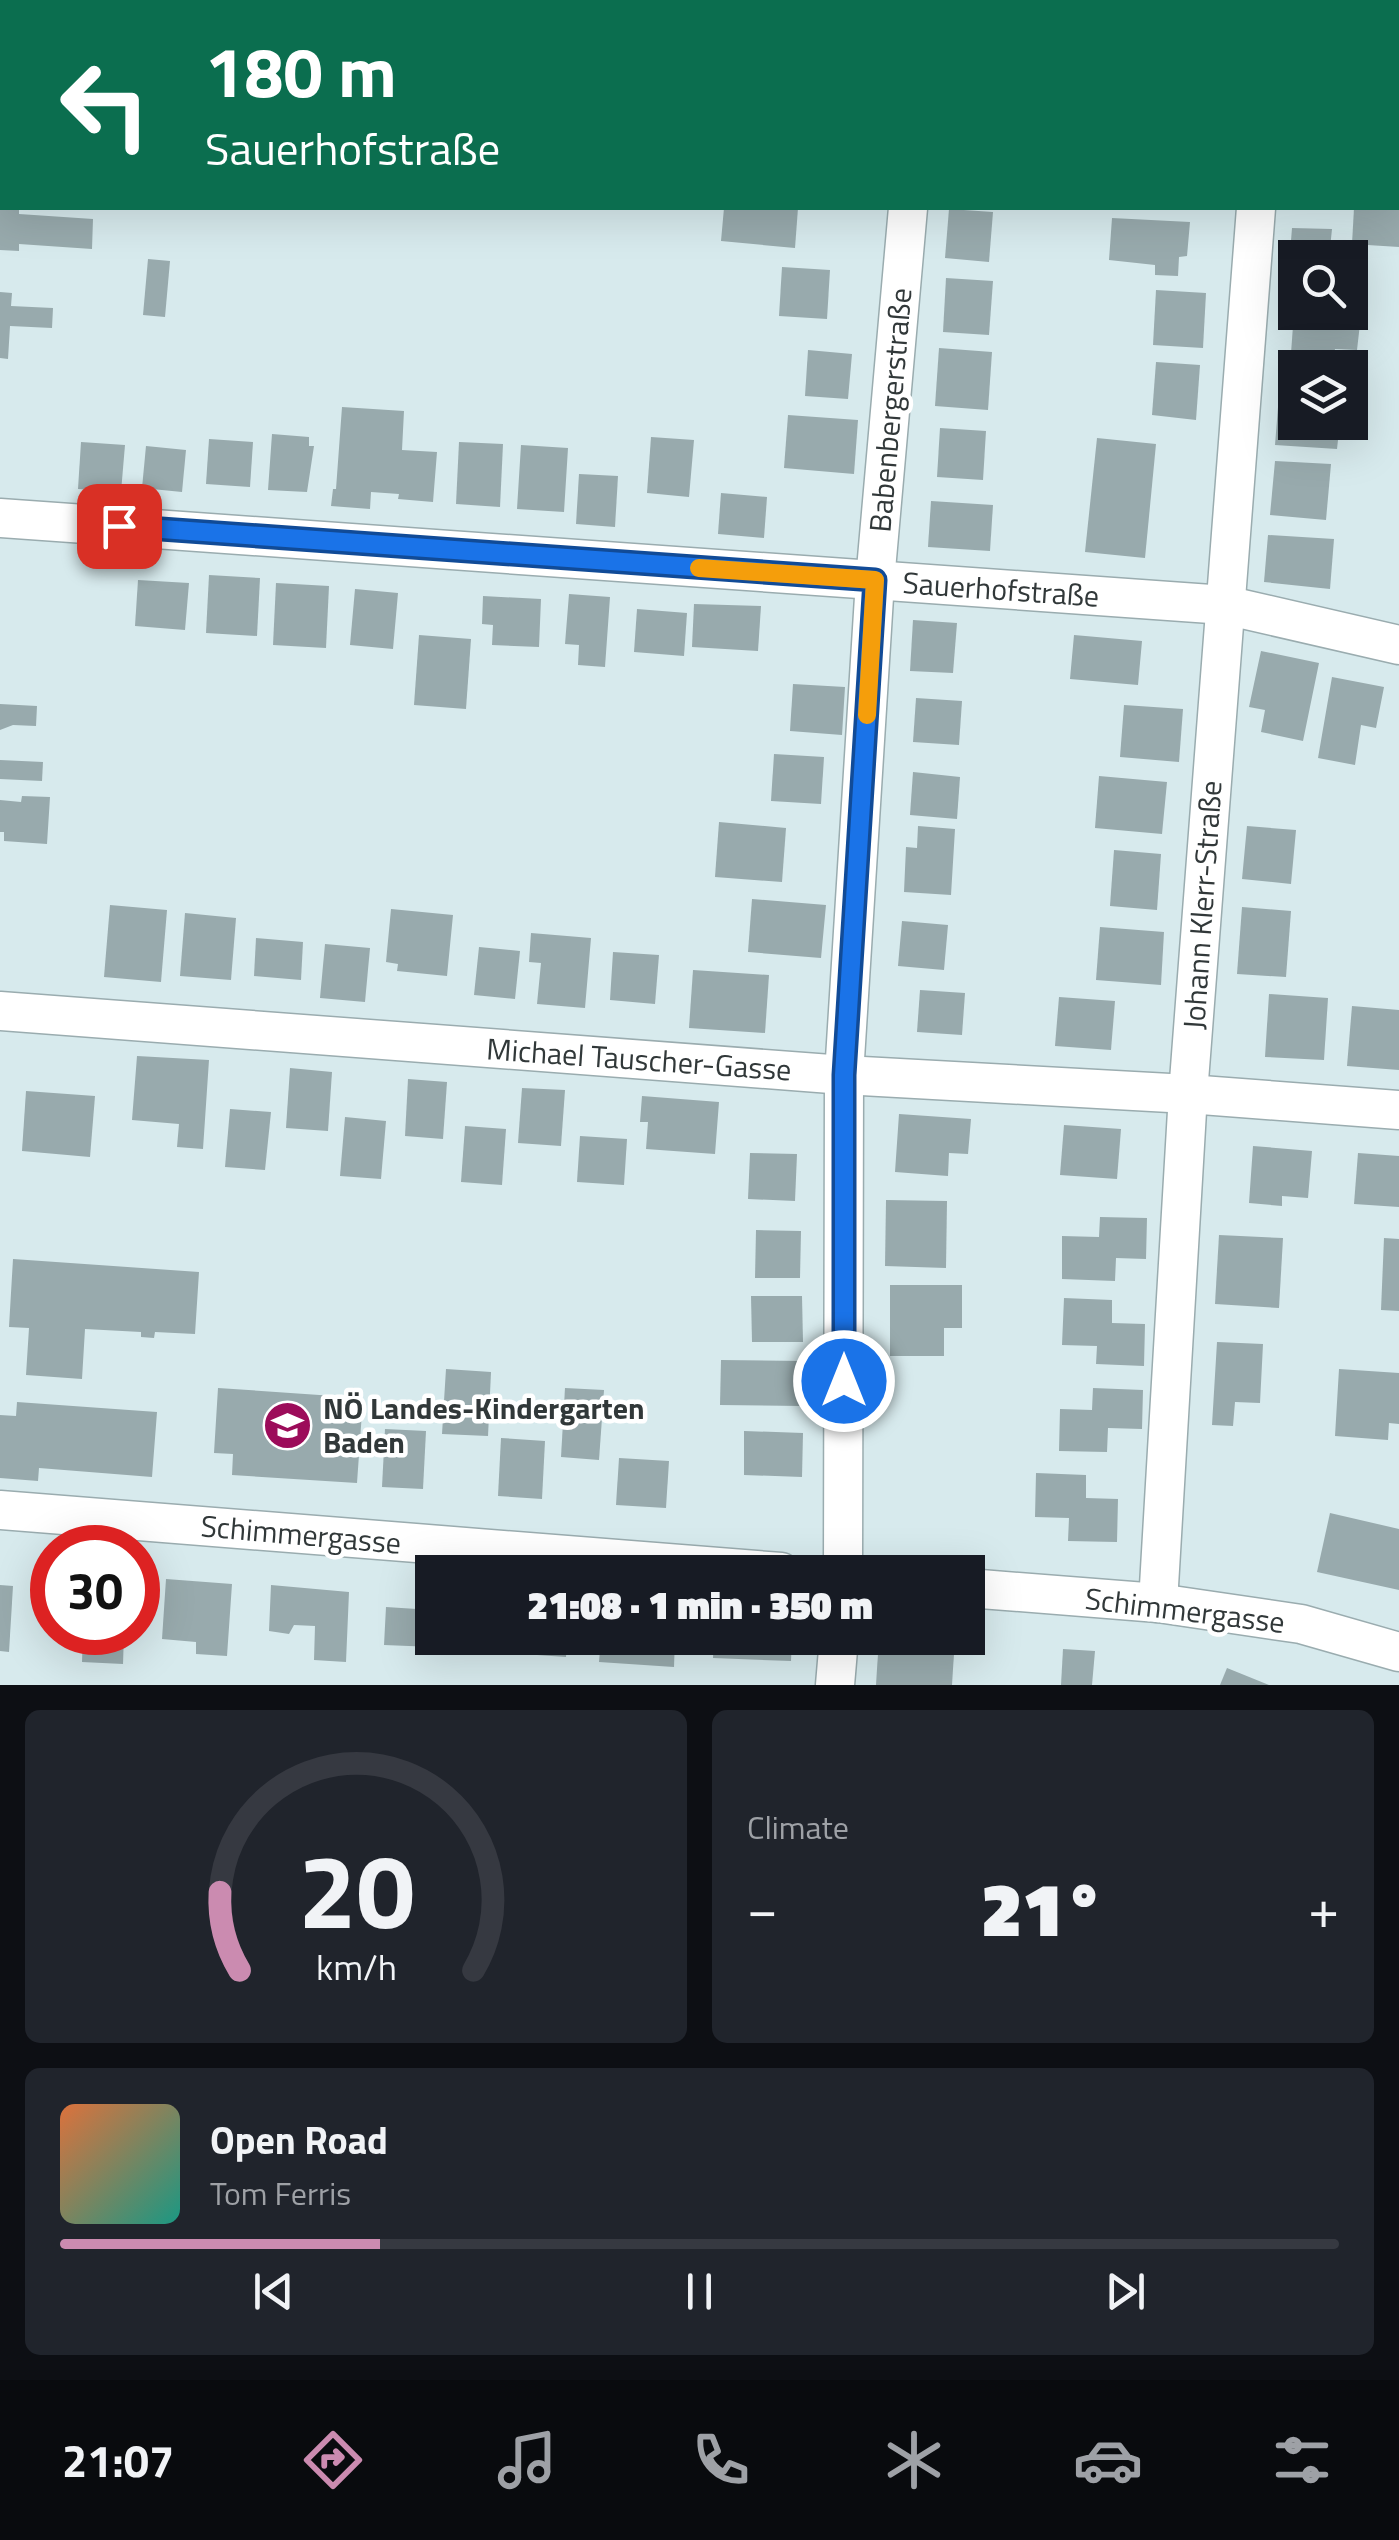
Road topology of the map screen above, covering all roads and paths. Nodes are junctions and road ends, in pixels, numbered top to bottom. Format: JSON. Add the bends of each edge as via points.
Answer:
{"nodes":[{"id":1,"x":908,"y":210,"type":"edge"},
{"id":2,"x":1256,"y":210,"type":"edge"},
{"id":3,"x":0,"y":518,"type":"edge"},
{"id":4,"x":875,"y":580,"type":"junction"},
{"id":5,"x":1224,"y":605,"type":"junction"},
{"id":6,"x":1399,"y":645,"type":"edge"},
{"id":7,"x":0,"y":1011,"type":"edge"},
{"id":8,"x":844,"y":1075,"type":"junction"},
{"id":9,"x":1188,"y":1094,"type":"junction"},
{"id":10,"x":1399,"y":1110,"type":"edge"},
{"id":11,"x":0,"y":1510,"type":"edge"},
{"id":12,"x":567,"y":1555,"type":"edge"},
{"id":13,"x":844,"y":1555,"type":"edge"},
{"id":14,"x":985,"y":1589,"type":"edge"},
{"id":15,"x":1158,"y":1603,"type":"junction"},
{"id":16,"x":1399,"y":1652,"type":"edge"},
{"id":17,"x":837,"y":1655,"type":"edge"},
{"id":18,"x":835,"y":1685,"type":"edge"}],
"edges":[{"from":1,"to":4,"type":"street","name":"Babenbergerstraße"},
{"from":2,"to":5,"type":"street","name":"Johann Klerr-Straße"},
{"from":3,"to":4,"type":"street","name":"Sauerhofstraße"},
{"from":4,"to":5,"type":"street","name":"Sauerhofstraße"},
{"from":4,"to":8,"type":"street","name":"Babenbergerstraße"},
{"from":5,"to":6,"type":"street","name":"Sauerhofstraße"},
{"from":5,"to":9,"type":"street","name":"Johann Klerr-Straße"},
{"from":7,"to":8,"type":"street","name":"Michael Tauscher-Gasse"},
{"from":8,"to":9,"type":"street","name":"Michael Tauscher-Gasse"},
{"from":8,"to":13,"type":"street","name":"Babenbergerstraße"},
{"from":9,"to":10,"type":"street","name":"Michael Tauscher-Gasse"},
{"from":9,"to":15,"type":"street","name":"Johann Klerr-Straße"},
{"from":11,"to":12,"type":"street","name":"Schimmergasse"},
{"from":14,"to":15,"type":"street","name":"Schimmergasse"},
{"from":15,"to":16,"type":"street","name":"Schimmergasse","via":[[1301,1624]]},
{"from":17,"to":18,"type":"street"}]}
